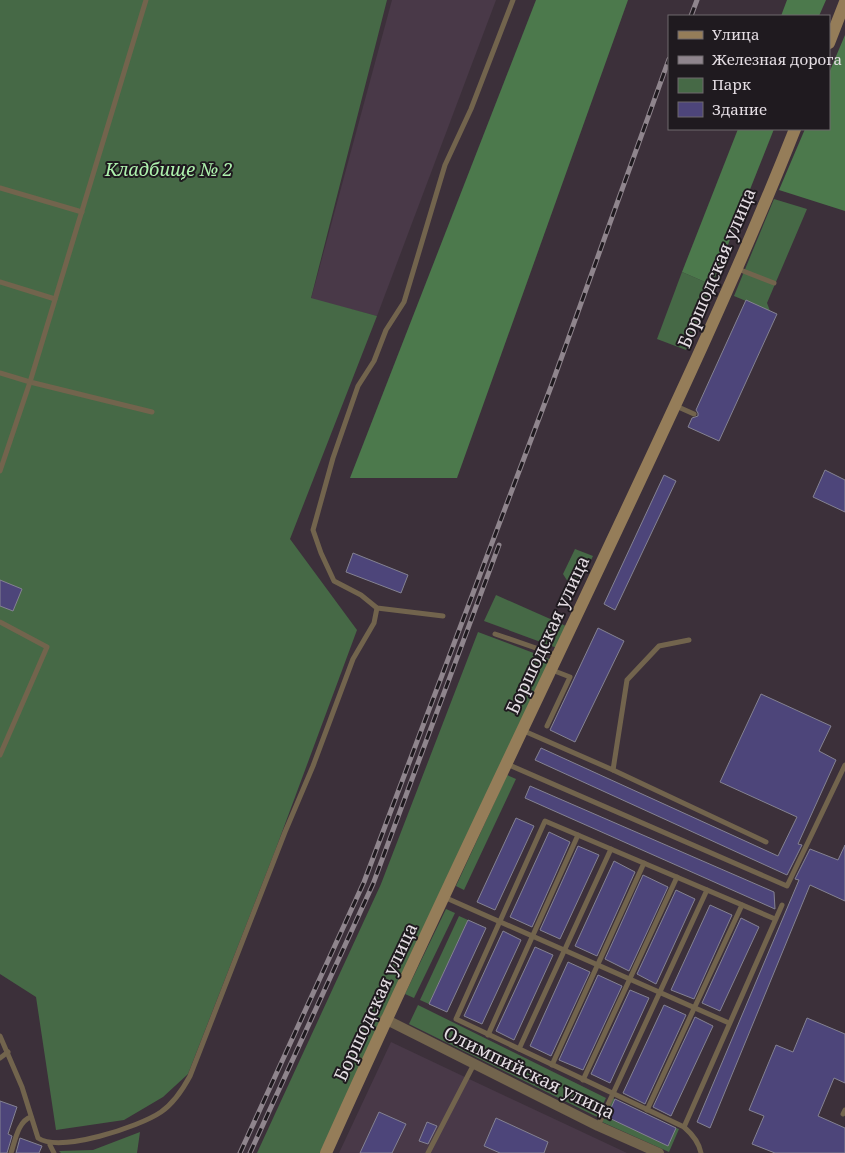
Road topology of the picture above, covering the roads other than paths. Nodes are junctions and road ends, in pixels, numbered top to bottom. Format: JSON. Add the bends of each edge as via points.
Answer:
{"nodes":[{"id":1,"x":146,"y":0,"type":"edge"},
{"id":2,"x":512,"y":0,"type":"edge"},
{"id":3,"x":845,"y":2,"type":"edge"},
{"id":4,"x":830,"y":40,"type":"edge"},
{"id":5,"x":795,"y":130,"type":"edge"},
{"id":6,"x":0,"y":188,"type":"edge"},
{"id":7,"x":82,"y":212,"type":"junction"},
{"id":8,"x":738,"y":268,"type":"junction"},
{"id":9,"x":0,"y":282,"type":"edge"},
{"id":10,"x":774,"y":283,"type":"dead end"},
{"id":11,"x":55,"y":299,"type":"junction"},
{"id":12,"x":0,"y":373,"type":"edge"},
{"id":13,"x":30,"y":382,"type":"junction"},
{"id":14,"x":675,"y":406,"type":"junction"},
{"id":15,"x":152,"y":412,"type":"dead end"},
{"id":16,"x":694,"y":414,"type":"dead end"},
{"id":17,"x":0,"y":469,"type":"edge"},
{"id":18,"x":377,"y":608,"type":"junction"},
{"id":19,"x":443,"y":616,"type":"dead end"},
{"id":20,"x":0,"y":622,"type":"edge"},
{"id":21,"x":495,"y":634,"type":"dead end"},
{"id":22,"x":689,"y":640,"type":"dead end"},
{"id":23,"x":558,"y":655,"type":"junction"},
{"id":24,"x":551,"y":670,"type":"junction"},
{"id":25,"x":547,"y":726,"type":"dead end"},
{"id":26,"x":522,"y":730,"type":"junction"},
{"id":27,"x":0,"y":755,"type":"edge"},
{"id":28,"x":506,"y":764,"type":"junction"},
{"id":29,"x":845,"y":765,"type":"edge"},
{"id":30,"x":613,"y":770,"type":"junction"},
{"id":31,"x":578,"y":835,"type":"junction"},
{"id":32,"x":766,"y":842,"type":"dead end"},
{"id":33,"x":611,"y":849,"type":"junction"},
{"id":34,"x":644,"y":864,"type":"junction"},
{"id":35,"x":677,"y":877,"type":"junction"},
{"id":36,"x":707,"y":890,"type":"junction"},
{"id":37,"x":444,"y":897,"type":"junction"},
{"id":38,"x":742,"y":905,"type":"junction"},
{"id":39,"x":782,"y":905,"type":"dead end"},
{"id":40,"x":775,"y":920,"type":"junction"},
{"id":41,"x":500,"y":922,"type":"junction"},
{"id":42,"x":533,"y":936,"type":"junction"},
{"id":43,"x":564,"y":950,"type":"junction"},
{"id":44,"x":597,"y":965,"type":"junction"},
{"id":45,"x":630,"y":979,"type":"junction"},
{"id":46,"x":660,"y":993,"type":"junction"},
{"id":47,"x":694,"y":1008,"type":"junction"},
{"id":48,"x":386,"y":1019,"type":"junction"},
{"id":49,"x":729,"y":1023,"type":"junction"},
{"id":50,"x":488,"y":1035,"type":"junction"},
{"id":51,"x":0,"y":1036,"type":"edge"},
{"id":52,"x":519,"y":1050,"type":"junction"},
{"id":53,"x":8,"y":1052,"type":"junction"},
{"id":54,"x":0,"y":1058,"type":"edge"},
{"id":55,"x":474,"y":1064,"type":"junction"},
{"id":56,"x":552,"y":1065,"type":"junction"},
{"id":57,"x":583,"y":1080,"type":"junction"},
{"id":58,"x":613,"y":1094,"type":"junction"},
{"id":59,"x":647,"y":1110,"type":"junction"},
{"id":60,"x":31,"y":1117,"type":"junction"},
{"id":61,"x":598,"y":1126,"type":"junction"},
{"id":62,"x":684,"y":1127,"type":"junction"},
{"id":63,"x":50,"y":1145,"type":"junction"},
{"id":64,"x":11,"y":1153,"type":"edge"},
{"id":65,"x":54,"y":1153,"type":"edge"},
{"id":66,"x":326,"y":1153,"type":"edge"},
{"id":67,"x":428,"y":1153,"type":"edge"},
{"id":68,"x":659,"y":1153,"type":"edge"},
{"id":69,"x":701,"y":1153,"type":"edge"}],
"edges":[{"from":1,"to":7,"type":"lane"},
{"from":2,"to":18,"type":"lane","via":[[471,109],[445,165],[404,302],[358,386],[313,530],[334,581],[361,595]]},
{"from":3,"to":4,"type":"street"},
{"from":5,"to":8,"type":"street","name":"Боршодская улица"},
{"from":6,"to":7,"type":"lane"},
{"from":7,"to":11,"type":"lane"},
{"from":8,"to":10,"type":"lane"},
{"from":8,"to":14,"type":"street","name":"Боршодская улица"},
{"from":9,"to":11,"type":"lane"},
{"from":11,"to":13,"type":"lane"},
{"from":12,"to":13,"type":"lane"},
{"from":13,"to":15,"type":"lane"},
{"from":13,"to":17,"type":"lane"},
{"from":14,"to":16,"type":"lane"},
{"from":14,"to":23,"type":"street","name":"Боршодская улица"},
{"from":18,"to":19,"type":"lane"},
{"from":18,"to":63,"type":"lane","via":[[374,623],[353,659],[184,1087],[163,1111],[150,1119],[79,1145]]},
{"from":20,"to":27,"type":"lane","via":[[47,646]]},
{"from":21,"to":23,"type":"lane"},
{"from":22,"to":30,"type":"lane","via":[[659,646],[627,680]]},
{"from":23,"to":24,"type":"street","name":"Боршодская улица"},
{"from":24,"to":25,"type":"lane","via":[[570,677]]},
{"from":24,"to":26,"type":"street","name":"Боршодская улица"},
{"from":26,"to":28,"type":"street","name":"Боршодская улица"},
{"from":26,"to":30,"type":"lane"},
{"from":28,"to":29,"type":"lane","via":[[787,886]]},
{"from":28,"to":37,"type":"street","name":"Боршодская улица"},
{"from":30,"to":32,"type":"lane"},
{"from":31,"to":33,"type":"lane"},
{"from":31,"to":41,"type":"lane","via":[[546,821]]},
{"from":31,"to":42,"type":"lane"},
{"from":33,"to":34,"type":"lane"},
{"from":33,"to":43,"type":"lane"},
{"from":34,"to":35,"type":"lane"},
{"from":34,"to":44,"type":"lane"},
{"from":35,"to":36,"type":"lane"},
{"from":35,"to":45,"type":"lane"},
{"from":36,"to":38,"type":"lane"},
{"from":36,"to":46,"type":"lane"},
{"from":37,"to":41,"type":"lane"},
{"from":37,"to":48,"type":"street","name":"Боршодская улица"},
{"from":38,"to":40,"type":"lane"},
{"from":38,"to":47,"type":"lane"},
{"from":39,"to":40,"type":"lane"},
{"from":40,"to":49,"type":"lane"},
{"from":41,"to":42,"type":"lane"},
{"from":41,"to":50,"type":"lane","via":[[456,1019]]},
{"from":42,"to":43,"type":"lane"},
{"from":42,"to":50,"type":"lane"},
{"from":43,"to":44,"type":"lane"},
{"from":43,"to":52,"type":"lane"},
{"from":44,"to":45,"type":"lane"},
{"from":44,"to":56,"type":"lane"},
{"from":45,"to":46,"type":"lane"},
{"from":45,"to":57,"type":"lane"},
{"from":46,"to":47,"type":"lane"},
{"from":46,"to":58,"type":"lane"},
{"from":47,"to":49,"type":"lane"},
{"from":47,"to":59,"type":"lane"},
{"from":48,"to":55,"type":"street","name":"Олимпийская улица"},
{"from":48,"to":66,"type":"street","name":"Боршодская улица"},
{"from":49,"to":62,"type":"lane"},
{"from":50,"to":52,"type":"lane"},
{"from":51,"to":53,"type":"lane"},
{"from":52,"to":56,"type":"lane"},
{"from":53,"to":54,"type":"lane"},
{"from":53,"to":60,"type":"lane"},
{"from":55,"to":61,"type":"street","name":"Олимпийская улица"},
{"from":55,"to":67,"type":"lane"},
{"from":56,"to":57,"type":"lane"},
{"from":57,"to":58,"type":"lane"},
{"from":58,"to":59,"type":"lane"},
{"from":58,"to":61,"type":"lane"},
{"from":59,"to":62,"type":"lane"},
{"from":60,"to":63,"type":"lane","via":[[38,1138]]},
{"from":60,"to":64,"type":"lane","via":[[21,1125]]},
{"from":61,"to":68,"type":"street","name":"Олимпийская улица"},
{"from":62,"to":69,"type":"lane","via":[[692,1134]]},
{"from":63,"to":65,"type":"lane"}]}
